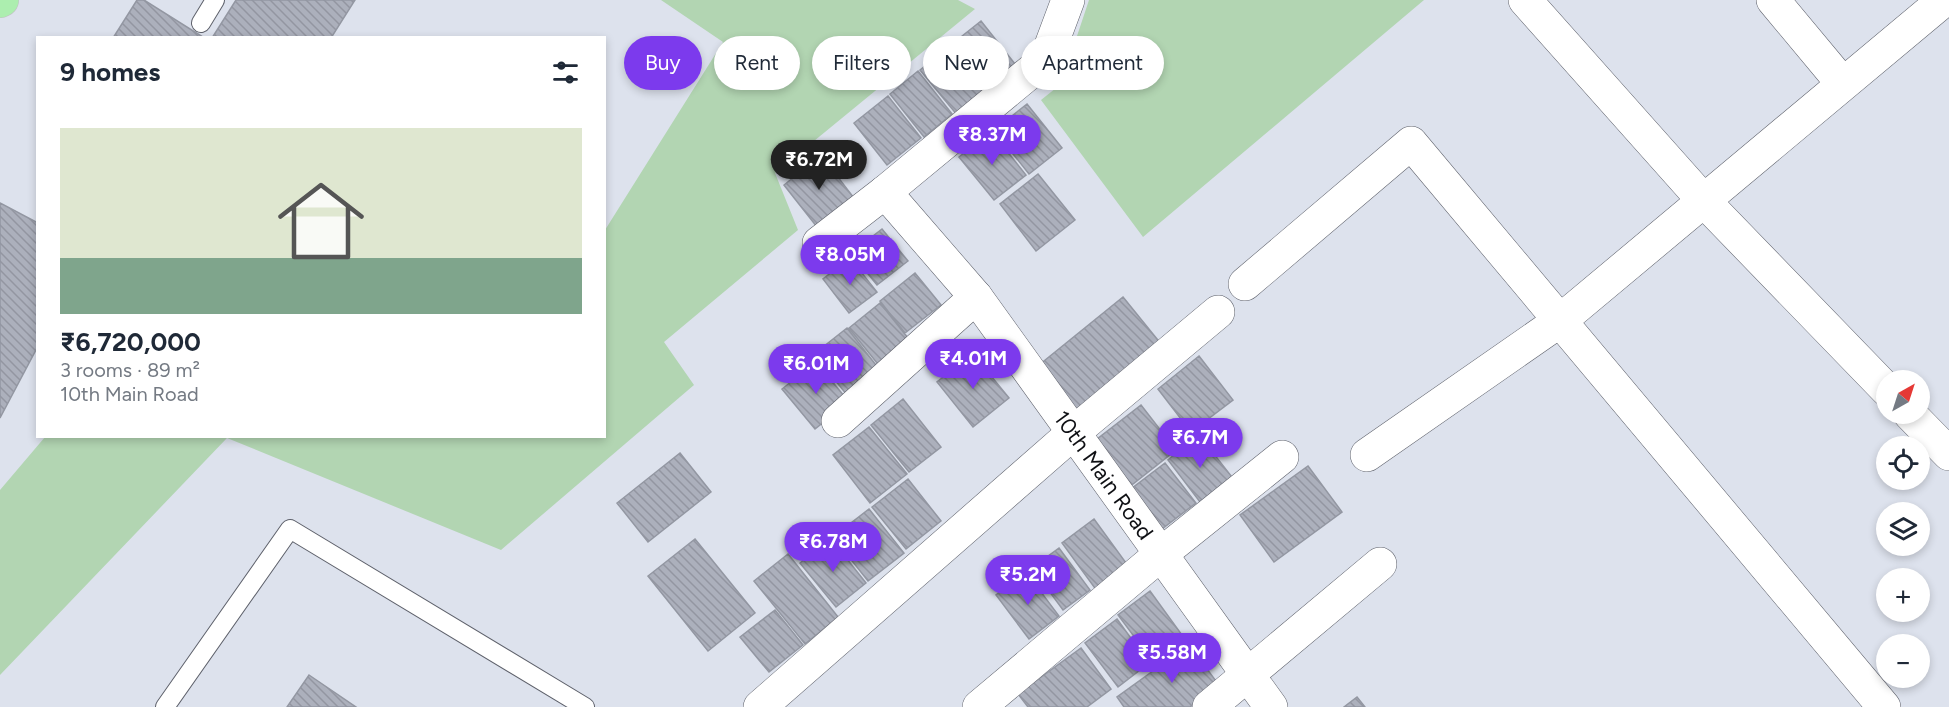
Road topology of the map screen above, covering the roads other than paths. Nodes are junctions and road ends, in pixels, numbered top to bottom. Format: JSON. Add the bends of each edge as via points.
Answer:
{"nodes":[{"id":1,"x":215,"y":0,"type":"edge"},
{"id":2,"x":1068,"y":0,"type":"edge"},
{"id":3,"x":1525,"y":0,"type":"edge"},
{"id":4,"x":1773,"y":0,"type":"edge"},
{"id":5,"x":1944,"y":0,"type":"edge"},
{"id":6,"x":201,"y":23,"type":"dead end"},
{"id":7,"x":1844,"y":84,"type":"junction"},
{"id":8,"x":885,"y":192,"type":"junction"},
{"id":9,"x":1704,"y":201,"type":"junction"},
{"id":10,"x":819,"y":243,"type":"dead end"},
{"id":11,"x":1245,"y":284,"type":"dead end"},
{"id":12,"x":976,"y":297,"type":"junction"},
{"id":13,"x":1218,"y":312,"type":"dead end"},
{"id":14,"x":1561,"y":320,"type":"junction"},
{"id":15,"x":1876,"y":379,"type":"edge"},
{"id":16,"x":838,"y":421,"type":"dead end"},
{"id":17,"x":1920,"y":424,"type":"edge"},
{"id":18,"x":1073,"y":432,"type":"junction"},
{"id":19,"x":1949,"y":454,"type":"edge"},
{"id":20,"x":1367,"y":455,"type":"dead end"},
{"id":21,"x":1282,"y":457,"type":"dead end"},
{"id":22,"x":1161,"y":554,"type":"junction"},
{"id":23,"x":1380,"y":564,"type":"dead end"},
{"id":24,"x":1248,"y":675,"type":"junction"},
{"id":25,"x":165,"y":707,"type":"edge"},
{"id":26,"x":585,"y":707,"type":"edge"},
{"id":27,"x":760,"y":707,"type":"edge"},
{"id":28,"x":980,"y":707,"type":"edge"},
{"id":29,"x":1209,"y":707,"type":"edge"},
{"id":30,"x":1271,"y":707,"type":"edge"},
{"id":31,"x":1884,"y":707,"type":"edge"}],
"edges":[{"from":1,"to":6,"type":"lane"},
{"from":2,"to":8,"type":"street","via":[[1046,59]]},
{"from":3,"to":9,"type":"street"},
{"from":4,"to":7,"type":"street"},
{"from":5,"to":7,"type":"street"},
{"from":7,"to":9,"type":"street"},
{"from":8,"to":10,"type":"street"},
{"from":8,"to":12,"type":"street","name":"10th Main Road"},
{"from":9,"to":14,"type":"street"},
{"from":9,"to":15,"type":"street"},
{"from":11,"to":14,"type":"street","via":[[1411,143]]},
{"from":12,"to":16,"type":"street"},
{"from":12,"to":18,"type":"street","name":"10th Main Road"},
{"from":13,"to":18,"type":"street"},
{"from":14,"to":20,"type":"street"},
{"from":14,"to":31,"type":"street"},
{"from":17,"to":19,"type":"street"},
{"from":18,"to":22,"type":"street","name":"10th Main Road"},
{"from":18,"to":27,"type":"street"},
{"from":21,"to":22,"type":"street"},
{"from":22,"to":24,"type":"street","name":"10th Main Road"},
{"from":22,"to":28,"type":"street"},
{"from":23,"to":24,"type":"street"},
{"from":24,"to":29,"type":"street"},
{"from":24,"to":30,"type":"street","name":"10th Main Road"},
{"from":25,"to":26,"type":"lane","via":[[290,530]]}]}
